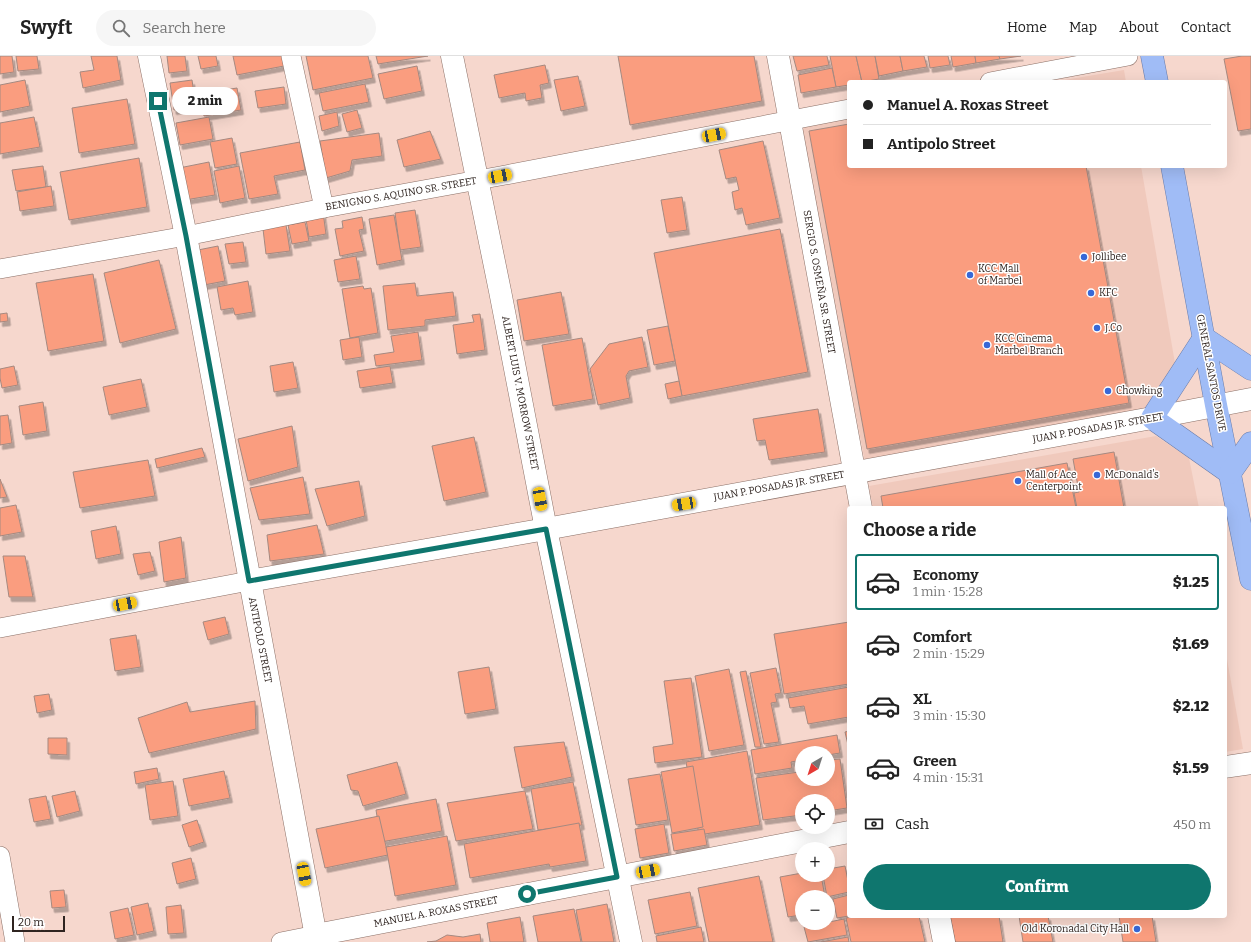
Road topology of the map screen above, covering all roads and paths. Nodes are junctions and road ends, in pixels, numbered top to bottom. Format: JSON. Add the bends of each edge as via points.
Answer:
{"nodes":[{"id":1,"x":149,"y":56,"type":"edge"},
{"id":2,"x":291,"y":56,"type":"edge"},
{"id":3,"x":452,"y":56,"type":"edge"},
{"id":4,"x":778,"y":56,"type":"edge"},
{"id":5,"x":1128,"y":56,"type":"edge"},
{"id":6,"x":1152,"y":56,"type":"edge"},
{"id":7,"x":1001,"y":80,"type":"edge"},
{"id":8,"x":1157,"y":80,"type":"edge"},
{"id":9,"x":847,"y":109,"type":"edge"},
{"id":10,"x":790,"y":120,"type":"junction"},
{"id":11,"x":1172,"y":168,"type":"edge"},
{"id":12,"x":477,"y":180,"type":"junction"},
{"id":13,"x":324,"y":208,"type":"junction"},
{"id":14,"x":186,"y":236,"type":"junction"},
{"id":15,"x":0,"y":269,"type":"edge"},
{"id":16,"x":1204,"y":338,"type":"junction"},
{"id":17,"x":1251,"y":369,"type":"edge"},
{"id":18,"x":1251,"y":399,"type":"edge"},
{"id":19,"x":1216,"y":405,"type":"junction"},
{"id":20,"x":1152,"y":418,"type":"junction"},
{"id":21,"x":1251,"y":442,"type":"edge"},
{"id":22,"x":854,"y":472,"type":"junction"},
{"id":23,"x":1230,"y":473,"type":"junction"},
{"id":24,"x":861,"y":506,"type":"edge"},
{"id":25,"x":546,"y":529,"type":"junction"},
{"id":26,"x":1251,"y":579,"type":"edge"},
{"id":27,"x":249,"y":581,"type":"junction"},
{"id":28,"x":0,"y":628,"type":"edge"},
{"id":29,"x":1251,"y":763,"type":"edge"},
{"id":30,"x":1227,"y":767,"type":"edge"},
{"id":31,"x":847,"y":832,"type":"edge"},
{"id":32,"x":0,"y":856,"type":"edge"},
{"id":33,"x":617,"y":877,"type":"junction"},
{"id":34,"x":939,"y":918,"type":"edge"},
{"id":35,"x":316,"y":939,"type":"edge"},
{"id":36,"x":15,"y":942,"type":"edge"},
{"id":37,"x":281,"y":942,"type":"edge"},
{"id":38,"x":631,"y":942,"type":"edge"},
{"id":39,"x":944,"y":942,"type":"edge"}],
"edges":[{"from":1,"to":14,"type":"street","name":"ANTIPOLO STREET"},
{"from":2,"to":13,"type":"street"},
{"from":3,"to":12,"type":"street","name":"ALBERT LUIS V. MORROW STREET"},
{"from":4,"to":10,"type":"street","name":"SERGIO S. OSMEÑA SR. STREET"},
{"from":5,"to":7,"type":"street"},
{"from":6,"to":8,"type":"highway"},
{"from":9,"to":10,"type":"street","name":"BENIGNO S. AQUINO SR. STREET"},
{"from":10,"to":12,"type":"street","name":"BENIGNO S. AQUINO SR. STREET"},
{"from":10,"to":22,"type":"street","name":"SERGIO S. OSMEÑA SR. STREET"},
{"from":11,"to":16,"type":"highway","name":"GENERAL SANTOS DRIVE"},
{"from":12,"to":13,"type":"street","name":"BENIGNO S. AQUINO SR. STREET"},
{"from":12,"to":25,"type":"street","name":"ALBERT LUIS V. MORROW STREET"},
{"from":13,"to":14,"type":"street","name":"BENIGNO S. AQUINO SR. STREET"},
{"from":14,"to":15,"type":"street","name":"BENIGNO S. AQUINO SR. STREET"},
{"from":14,"to":27,"type":"street","name":"ANTIPOLO STREET"},
{"from":16,"to":17,"type":"highway"},
{"from":16,"to":19,"type":"highway","name":"GENERAL SANTOS DRIVE"},
{"from":16,"to":20,"type":"highway"},
{"from":18,"to":19,"type":"street","name":"JUAN P. POSADAS JR. STREET"},
{"from":19,"to":20,"type":"street","name":"JUAN P. POSADAS JR. STREET"},
{"from":19,"to":23,"type":"highway","name":"GENERAL SANTOS DRIVE"},
{"from":20,"to":22,"type":"street","name":"JUAN P. POSADAS JR. STREET"},
{"from":20,"to":23,"type":"highway"},
{"from":21,"to":23,"type":"highway"},
{"from":22,"to":24,"type":"street","name":"SERGIO S. OSMEÑA SR. STREET"},
{"from":22,"to":25,"type":"street","name":"JUAN P. POSADAS JR. STREET"},
{"from":23,"to":26,"type":"highway","name":"GENERAL SANTOS DRIVE"},
{"from":25,"to":27,"type":"street","name":"JUAN P. POSADAS JR. STREET"},
{"from":25,"to":33,"type":"street","name":"ALBERT LUIS V. MORROW STREET"},
{"from":27,"to":28,"type":"street","name":"JUAN P. POSADAS JR. STREET"},
{"from":27,"to":35,"type":"street","name":"ANTIPOLO STREET"},
{"from":29,"to":30,"type":"street"},
{"from":31,"to":33,"type":"street","name":"MANUEL A. ROXAS STREET"},
{"from":32,"to":36,"type":"street"},
{"from":33,"to":35,"type":"street","name":"MANUEL A. ROXAS STREET"},
{"from":33,"to":38,"type":"street","name":"ALBERT LUIS V. MORROW STREET"},
{"from":34,"to":39,"type":"street"},
{"from":35,"to":37,"type":"street","name":"MANUEL A. ROXAS STREET"}]}
